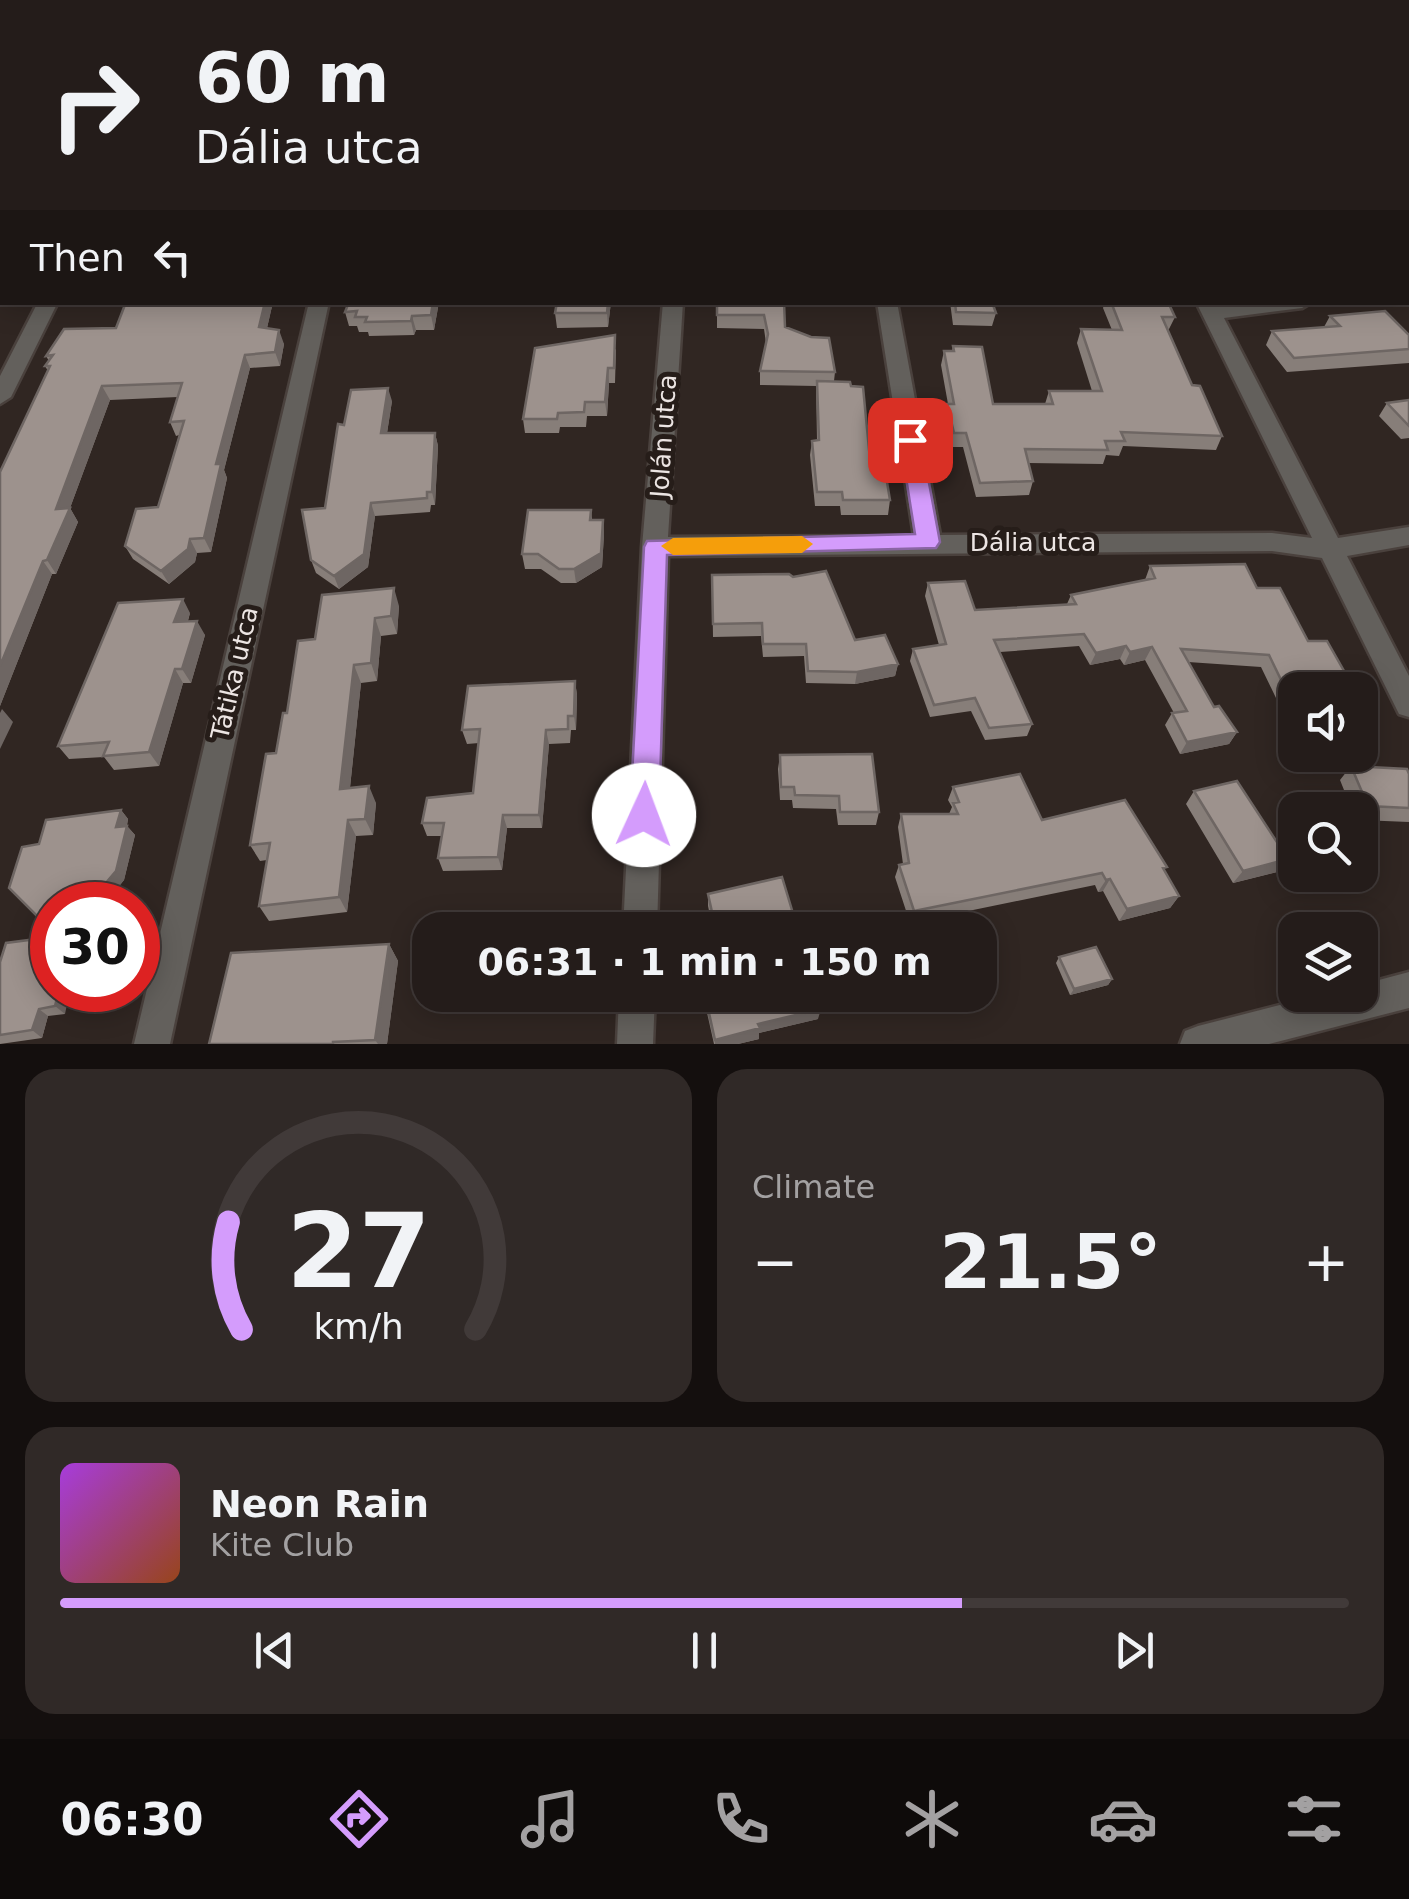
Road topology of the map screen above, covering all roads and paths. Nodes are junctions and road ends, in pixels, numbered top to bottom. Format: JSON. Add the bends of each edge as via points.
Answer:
{"nodes":[{"id":1,"x":46,"y":305,"type":"edge"},
{"id":2,"x":319,"y":305,"type":"edge"},
{"id":3,"x":673,"y":305,"type":"edge"},
{"id":4,"x":888,"y":305,"type":"edge"},
{"id":5,"x":1256,"y":305,"type":"edge"},
{"id":6,"x":1209,"y":308,"type":"edge"},
{"id":7,"x":0,"y":396,"type":"edge"},
{"id":8,"x":1409,"y":536,"type":"edge"},
{"id":9,"x":928,"y":542,"type":"junction"},
{"id":10,"x":655,"y":547,"type":"junction"},
{"id":11,"x":1329,"y":550,"type":"junction"},
{"id":12,"x":1409,"y":705,"type":"edge"},
{"id":13,"x":641,"y":912,"type":"edge"},
{"id":14,"x":1409,"y":990,"type":"edge"},
{"id":15,"x":636,"y":1012,"type":"edge"},
{"id":16,"x":1214,"y":1042,"type":"edge"},
{"id":17,"x":152,"y":1044,"type":"edge"},
{"id":18,"x":635,"y":1044,"type":"edge"}],
"edges":[{"from":1,"to":7,"type":"street"},
{"from":2,"to":17,"type":"street","name":"Tátika utca"},
{"from":3,"to":10,"type":"street","name":"Jolán utca"},
{"from":4,"to":9,"type":"street"},
{"from":5,"to":6,"type":"street"},
{"from":6,"to":11,"type":"street"},
{"from":8,"to":11,"type":"street","name":"Dália utca"},
{"from":9,"to":10,"type":"street","name":"Dália utca"},
{"from":9,"to":11,"type":"street","name":"Dália utca","via":[[1272,542]]},
{"from":10,"to":13,"type":"street","name":"Jolán utca"},
{"from":11,"to":12,"type":"street"},
{"from":14,"to":16,"type":"street"},
{"from":15,"to":18,"type":"street"}]}
